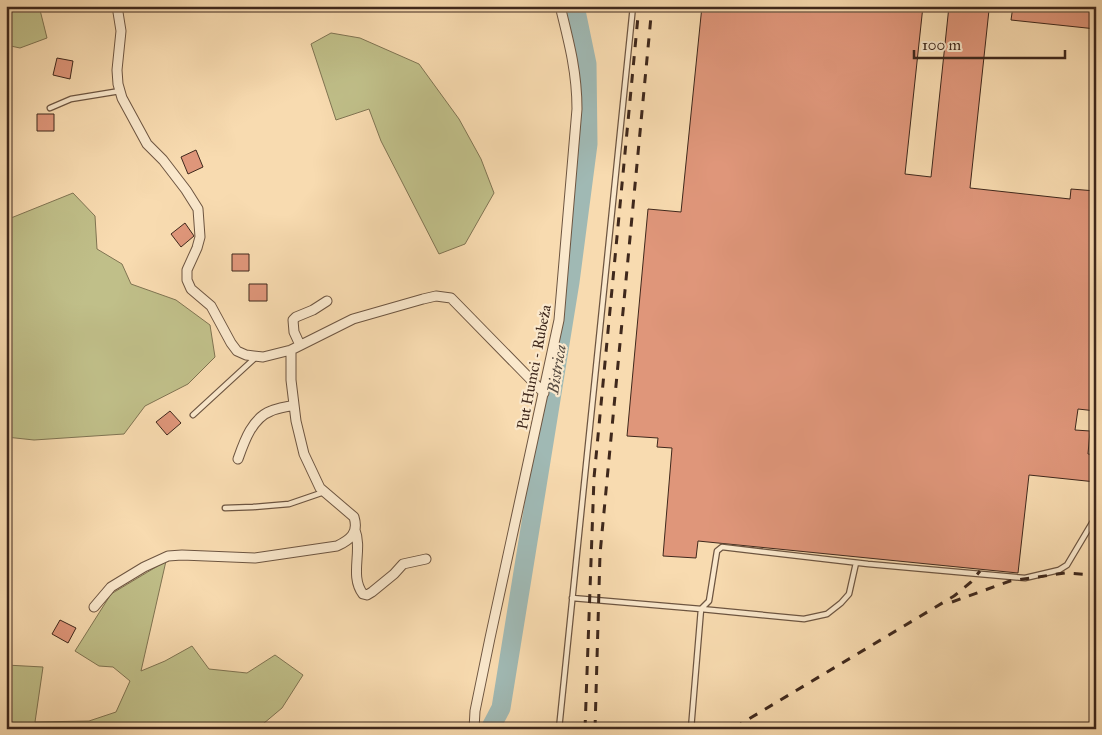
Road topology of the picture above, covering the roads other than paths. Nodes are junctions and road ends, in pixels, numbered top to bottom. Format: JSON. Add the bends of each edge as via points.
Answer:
{"nodes":[{"id":1,"x":116,"y":6,"type":"edge"},
{"id":2,"x":560,"y":6,"type":"edge"},
{"id":3,"x":633,"y":6,"type":"edge"},
{"id":4,"x":120,"y":91,"type":"junction"},
{"id":5,"x":50,"y":108,"type":"dead end"},
{"id":6,"x":327,"y":301,"type":"dead end"},
{"id":7,"x":300,"y":345,"type":"junction"},
{"id":8,"x":291,"y":350,"type":"junction"},
{"id":9,"x":255,"y":358,"type":"junction"},
{"id":10,"x":544,"y":393,"type":"junction"},
{"id":11,"x":294,"y":405,"type":"junction"},
{"id":12,"x":193,"y":415,"type":"dead end"},
{"id":13,"x":238,"y":459,"type":"dead end"},
{"id":14,"x":324,"y":492,"type":"junction"},
{"id":15,"x":225,"y":508,"type":"dead end"},
{"id":16,"x":1096,"y":522,"type":"edge"},
{"id":17,"x":355,"y":530,"type":"junction"},
{"id":18,"x":426,"y":559,"type":"dead end"},
{"id":19,"x":856,"y":563,"type":"junction"},
{"id":20,"x":572,"y":598,"type":"junction"},
{"id":21,"x":94,"y":607,"type":"dead end"},
{"id":22,"x":701,"y":609,"type":"junction"},
{"id":23,"x":474,"y":729,"type":"edge"},
{"id":24,"x":559,"y":729,"type":"edge"},
{"id":25,"x":691,"y":729,"type":"edge"}],
"edges":[{"from":1,"to":4,"type":"street","via":[[121,31],[117,70]]},
{"from":2,"to":10,"type":"street","name":"Put Humci - Rubeža","via":[[577,82],[578,109],[559,320]]},
{"from":3,"to":20,"type":"lane"},
{"from":4,"to":5,"type":"lane","via":[[71,100]]},
{"from":4,"to":9,"type":"street","via":[[147,144],[163,160],[198,209],[200,237],[187,270],[191,289],[212,306],[237,351]]},
{"from":6,"to":7,"type":"street","via":[[293,320]]},
{"from":7,"to":8,"type":"street"},
{"from":7,"to":10,"type":"street","via":[[353,319],[423,298],[443,296],[451,298]]},
{"from":8,"to":9,"type":"street"},
{"from":8,"to":11,"type":"street"},
{"from":9,"to":12,"type":"lane"},
{"from":10,"to":23,"type":"street","name":"Put Humci - Rubeža","via":[[490,638]]},
{"from":11,"to":13,"type":"street","via":[[269,412],[256,422]]},
{"from":11,"to":14,"type":"street","via":[[304,454]]},
{"from":14,"to":15,"type":"lane","via":[[290,504]]},
{"from":14,"to":17,"type":"street","via":[[354,517]]},
{"from":16,"to":19,"type":"lane","via":[[1092,523],[1067,565],[1025,578]]},
{"from":17,"to":18,"type":"street","via":[[358,538],[356,580],[363,594],[372,592],[403,564]]},
{"from":17,"to":21,"type":"street","via":[[349,540],[337,546],[255,558],[168,556],[111,587]]},
{"from":19,"to":22,"type":"lane","via":[[849,594],[827,614],[804,619]]},
{"from":19,"to":22,"type":"lane","via":[[722,547],[717,551],[709,601]]},
{"from":20,"to":22,"type":"lane"},
{"from":20,"to":24,"type":"lane"},
{"from":22,"to":25,"type":"lane"}]}
